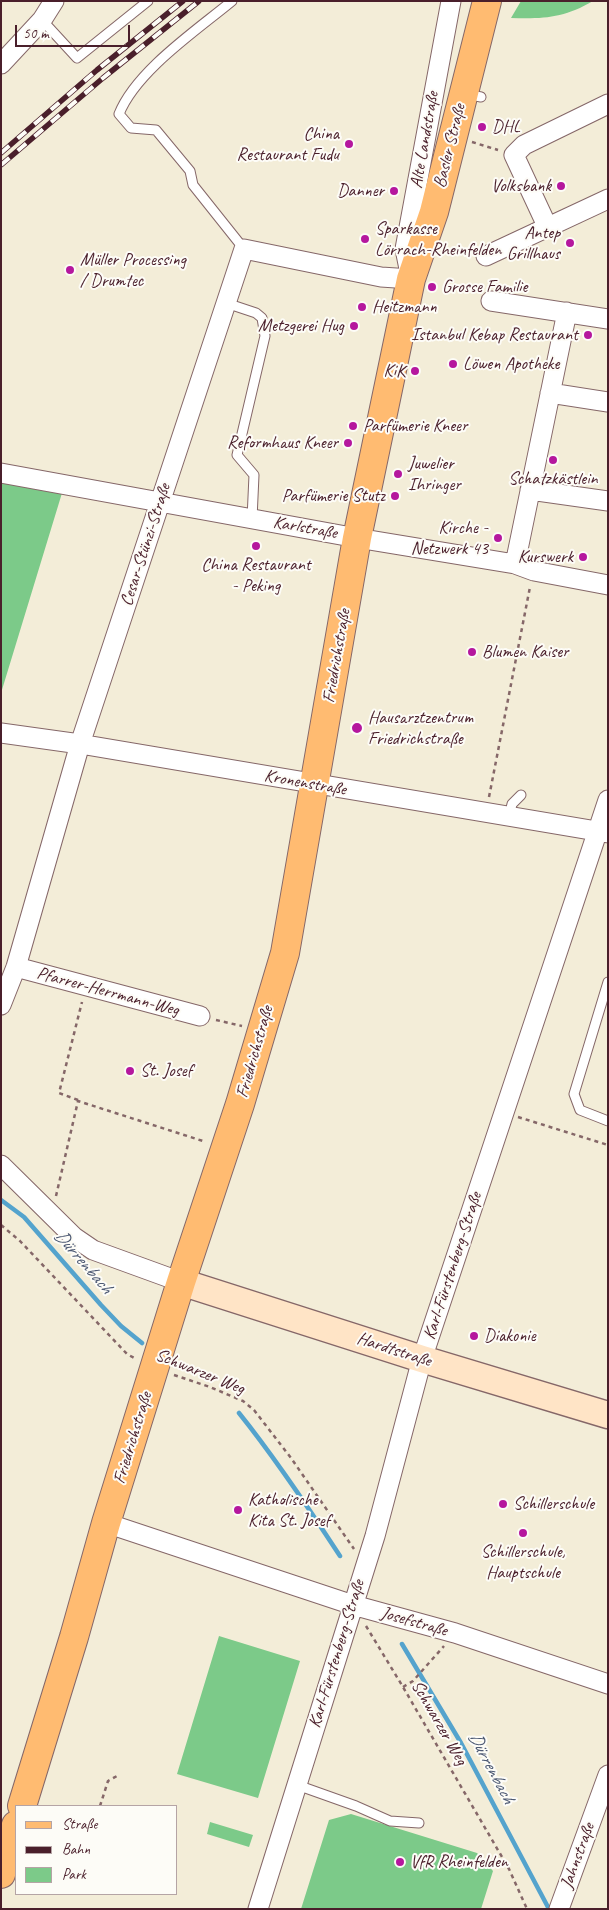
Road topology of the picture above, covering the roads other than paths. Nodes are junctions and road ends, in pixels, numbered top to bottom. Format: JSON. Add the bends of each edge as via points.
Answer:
{"nodes":[{"id":1,"x":54,"y":1,"type":"edge"},
{"id":2,"x":148,"y":1,"type":"edge"},
{"id":3,"x":232,"y":1,"type":"edge"},
{"id":4,"x":450,"y":1,"type":"edge"},
{"id":5,"x":489,"y":5,"type":"edge"},
{"id":6,"x":42,"y":20,"type":"junction"},
{"id":7,"x":1,"y":64,"type":"edge"},
{"id":8,"x":608,"y":104,"type":"edge"},
{"id":9,"x":608,"y":199,"type":"edge"},
{"id":10,"x":548,"y":228,"type":"junction"},
{"id":11,"x":244,"y":249,"type":"junction"},
{"id":12,"x":486,"y":256,"type":"dead end"},
{"id":13,"x":411,"y":279,"type":"junction"},
{"id":14,"x":492,"y":301,"type":"dead end"},
{"id":15,"x":226,"y":303,"type":"junction"},
{"id":16,"x":567,"y":312,"type":"junction"},
{"id":17,"x":608,"y":319,"type":"edge"},
{"id":18,"x":550,"y":393,"type":"junction"},
{"id":19,"x":608,"y":402,"type":"edge"},
{"id":20,"x":1,"y":473,"type":"edge"},
{"id":21,"x":530,"y":490,"type":"junction"},
{"id":22,"x":608,"y":501,"type":"edge"},
{"id":23,"x":160,"y":502,"type":"junction"},
{"id":24,"x":252,"y":519,"type":"junction"},
{"id":25,"x":357,"y":538,"type":"junction"},
{"id":26,"x":515,"y":564,"type":"junction"},
{"id":27,"x":608,"y":586,"type":"edge"},
{"id":28,"x":1,"y":733,"type":"edge"},
{"id":29,"x":80,"y":744,"type":"junction"},
{"id":30,"x":315,"y":785,"type":"junction"},
{"id":31,"x":521,"y":795,"type":"dead end"},
{"id":32,"x":608,"y":800,"type":"edge"},
{"id":33,"x":509,"y":816,"type":"junction"},
{"id":34,"x":603,"y":832,"type":"edge"},
{"id":35,"x":16,"y":967,"type":"junction"},
{"id":36,"x":608,"y":982,"type":"edge"},
{"id":37,"x":1,"y":1005,"type":"edge"},
{"id":38,"x":200,"y":1016,"type":"road end"},
{"id":39,"x":608,"y":1121,"type":"edge"},
{"id":40,"x":1,"y":1165,"type":"edge"},
{"id":41,"x":181,"y":1282,"type":"junction"},
{"id":42,"x":422,"y":1359,"type":"junction"},
{"id":43,"x":608,"y":1415,"type":"edge"},
{"id":44,"x":106,"y":1523,"type":"junction"},
{"id":45,"x":354,"y":1605,"type":"junction"},
{"id":46,"x":608,"y":1684,"type":"edge"},
{"id":47,"x":608,"y":1775,"type":"edge"},
{"id":48,"x":297,"y":1784,"type":"junction"},
{"id":49,"x":22,"y":1805,"type":"edge"},
{"id":50,"x":419,"y":1823,"type":"dead end"},
{"id":51,"x":15,"y":1828,"type":"edge"},
{"id":52,"x":1,"y":1874,"type":"edge"},
{"id":53,"x":258,"y":1909,"type":"edge"},
{"id":54,"x":559,"y":1909,"type":"edge"}],
"edges":[{"from":1,"to":6,"type":"street"},
{"from":2,"to":6,"type":"lane","via":[[77,58]]},
{"from":3,"to":11,"type":"lane","via":[[140,80],[119,114],[131,128],[156,130],[190,171],[193,185]]},
{"from":4,"to":13,"type":"street","name":"Alte Landstraße","via":[[405,249]]},
{"from":5,"to":13,"type":"main road","name":"Basler Straße","via":[[472,95],[452,135],[434,212]]},
{"from":6,"to":7,"type":"street"},
{"from":8,"to":10,"type":"street","via":[[524,145],[514,155]]},
{"from":9,"to":10,"type":"street"},
{"from":10,"to":12,"type":"street"},
{"from":11,"to":13,"type":"street","via":[[381,277]]},
{"from":11,"to":15,"type":"street","name":"Cesar-Stünzi-Straße"},
{"from":13,"to":25,"type":"main road","name":"Friedrichstraße"},
{"from":14,"to":16,"type":"street"},
{"from":15,"to":23,"type":"street","name":"Cesar-Stünzi-Straße"},
{"from":15,"to":24,"type":"lane","via":[[262,318],[265,336],[237,455],[254,475]]},
{"from":16,"to":17,"type":"street"},
{"from":16,"to":18,"type":"street"},
{"from":18,"to":19,"type":"street"},
{"from":18,"to":21,"type":"street"},
{"from":20,"to":23,"type":"street","name":"Karlstraße"},
{"from":21,"to":22,"type":"street"},
{"from":21,"to":26,"type":"street"},
{"from":23,"to":24,"type":"street","name":"Karlstraße"},
{"from":23,"to":29,"type":"street","name":"Cesar-Stünzi-Straße"},
{"from":24,"to":25,"type":"street","name":"Karlstraße"},
{"from":25,"to":26,"type":"street","name":"Karlstraße"},
{"from":25,"to":30,"type":"main road","name":"Friedrichstraße"},
{"from":26,"to":27,"type":"street","name":"Karlstraße"},
{"from":28,"to":29,"type":"street","name":"Kronenstraße"},
{"from":29,"to":30,"type":"street","name":"Kronenstraße"},
{"from":29,"to":35,"type":"street","name":"Cesar-Stünzi-Straße"},
{"from":30,"to":33,"type":"street","name":"Kronenstraße"},
{"from":30,"to":41,"type":"main road","name":"Friedrichstraße","via":[[285,952],[226,1148]]},
{"from":31,"to":33,"type":"lane","via":[[512,804]]},
{"from":32,"to":34,"type":"street","name":"Karl-Fürstenberg-Straße"},
{"from":33,"to":34,"type":"street","name":"Kronenstraße"},
{"from":34,"to":42,"type":"street","name":"Karl-Fürstenberg-Straße","via":[[503,1113]]},
{"from":35,"to":37,"type":"street","name":"Cesar-Stünzi-Straße"},
{"from":35,"to":38,"type":"street","name":"Pfarrer-Herrmann-Weg"},
{"from":36,"to":39,"type":"lane","via":[[574,1094],[580,1110]]},
{"from":40,"to":41,"type":"street","via":[[74,1237],[93,1250]]},
{"from":41,"to":42,"type":"street","name":"Hardtstraße"},
{"from":41,"to":44,"type":"main road","name":"Friedrichstraße"},
{"from":42,"to":43,"type":"street","name":"Hardtstraße"},
{"from":42,"to":45,"type":"street","name":"Karl-Fürstenberg-Straße"},
{"from":44,"to":45,"type":"street","name":"Josefstraße"},
{"from":44,"to":49,"type":"main road","name":"Friedrichstraße"},
{"from":45,"to":46,"type":"street","name":"Josefstraße"},
{"from":45,"to":48,"type":"street","name":"Karl-Fürstenberg-Straße"},
{"from":47,"to":54,"type":"street","name":"Jahnstraße"},
{"from":48,"to":50,"type":"lane","via":[[390,1821]]},
{"from":48,"to":53,"type":"street","name":"Karl-Fürstenberg-Straße"},
{"from":51,"to":52,"type":"main road"}]}
